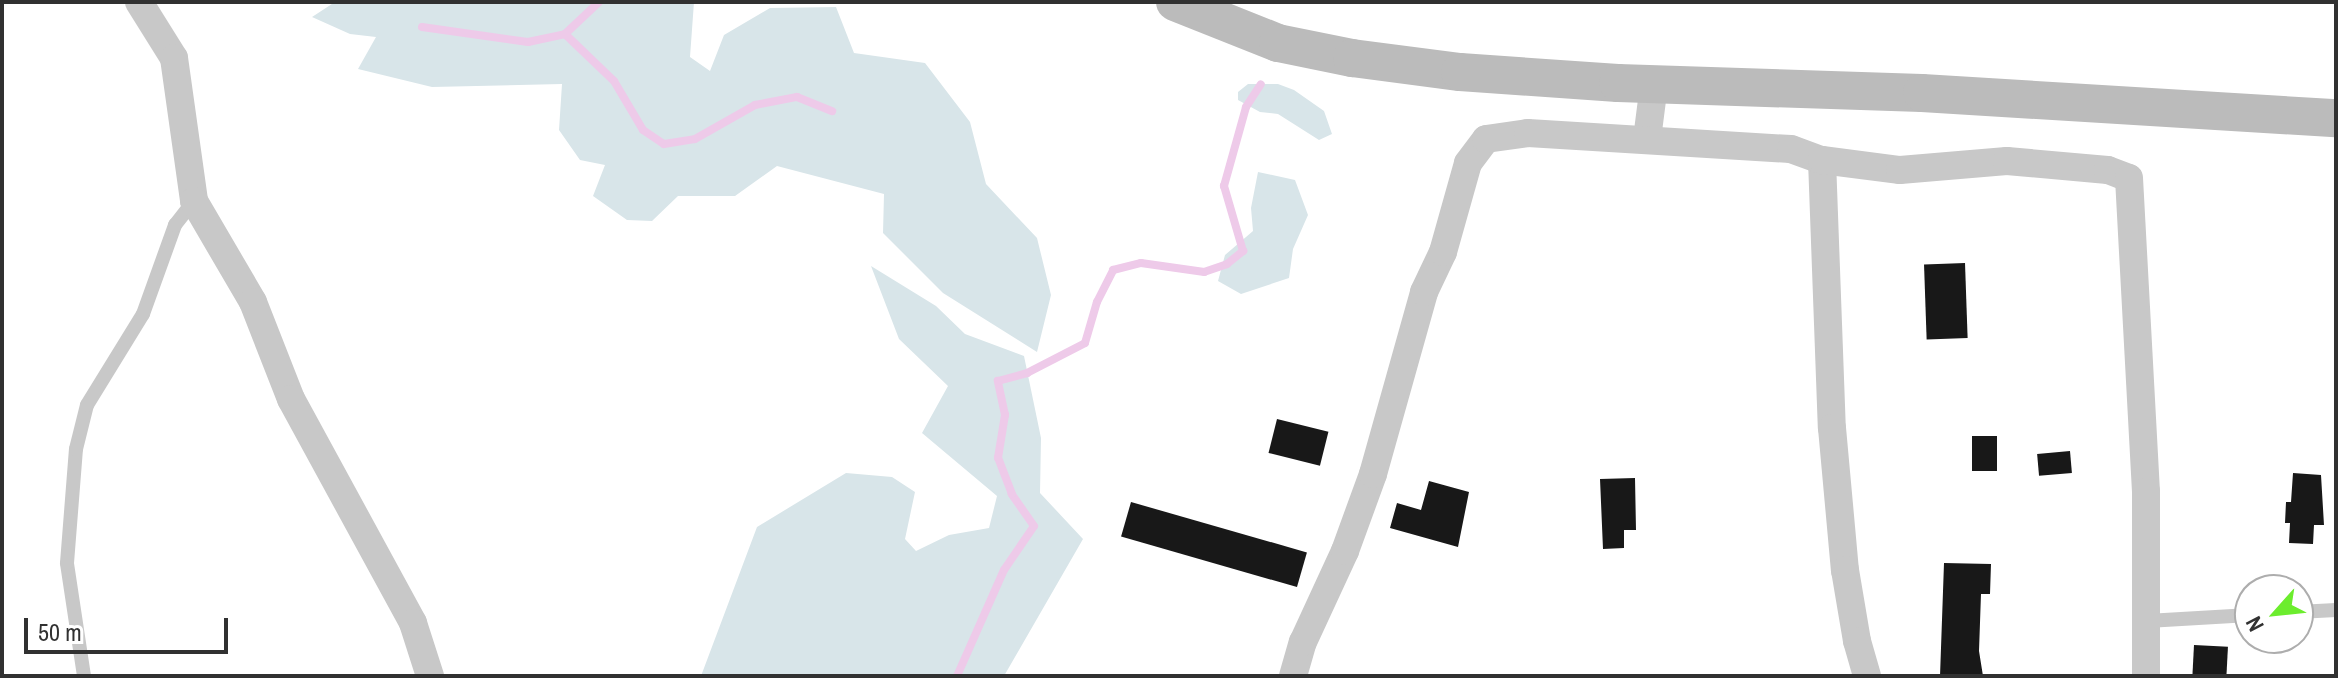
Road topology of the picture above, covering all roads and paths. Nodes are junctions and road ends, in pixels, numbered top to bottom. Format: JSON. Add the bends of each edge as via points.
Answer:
{"nodes":[{"id":1,"x":139,"y":2,"type":"edge"},
{"id":2,"x":1175,"y":2,"type":"edge"},
{"id":3,"x":1654,"y":84,"type":"junction"},
{"id":4,"x":2336,"y":118,"type":"edge"},
{"id":5,"x":1647,"y":139,"type":"junction"},
{"id":6,"x":1822,"y":160,"type":"junction"},
{"id":7,"x":194,"y":201,"type":"junction"},
{"id":8,"x":2336,"y":610,"type":"edge"},
{"id":9,"x":2314,"y":611,"type":"edge"},
{"id":10,"x":2234,"y":616,"type":"edge"},
{"id":11,"x":2147,"y":621,"type":"junction"},
{"id":12,"x":84,"y":676,"type":"edge"},
{"id":13,"x":430,"y":676,"type":"edge"},
{"id":14,"x":1293,"y":676,"type":"edge"},
{"id":15,"x":1867,"y":676,"type":"edge"},
{"id":16,"x":2146,"y":676,"type":"edge"}],
"edges":[{"from":1,"to":7,"type":"street","via":[[174,58]]},
{"from":2,"to":3,"type":"main road","via":[[1278,43],[1352,58],[1460,72]]},
{"from":3,"to":4,"type":"main road","via":[[1922,93]]},
{"from":3,"to":5,"type":"street"},
{"from":5,"to":6,"type":"street","via":[[1791,149]]},
{"from":5,"to":14,"type":"street","via":[[1528,133],[1486,139],[1468,163],[1443,252],[1424,292],[1373,474]]},
{"from":6,"to":11,"type":"street","via":[[1900,170],[2007,161],[2108,170],[2129,178],[2146,492]]},
{"from":6,"to":15,"type":"street","via":[[1832,428],[1845,570]]},
{"from":7,"to":12,"type":"lane","via":[[175,225],[143,314],[87,405],[76,449],[67,563]]},
{"from":7,"to":13,"type":"street","via":[[253,302],[291,399],[413,623]]},
{"from":8,"to":9,"type":"lane"},
{"from":10,"to":11,"type":"lane"},
{"from":11,"to":16,"type":"street"}]}
